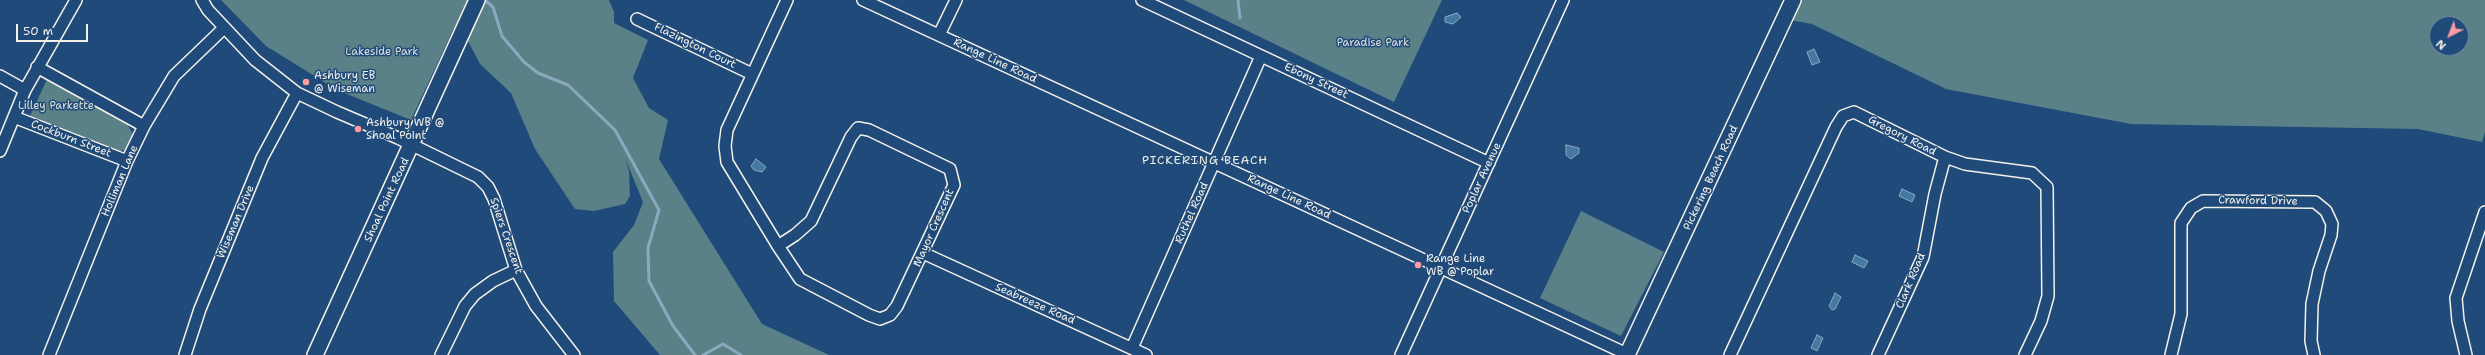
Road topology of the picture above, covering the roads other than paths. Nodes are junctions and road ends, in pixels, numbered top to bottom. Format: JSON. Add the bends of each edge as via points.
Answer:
{"nodes":[{"id":1,"x":76,"y":0,"type":"edge"},
{"id":2,"x":202,"y":0,"type":"edge"},
{"id":3,"x":478,"y":0,"type":"edge"},
{"id":4,"x":787,"y":0,"type":"edge"},
{"id":5,"x":863,"y":0,"type":"edge"},
{"id":6,"x":956,"y":0,"type":"edge"},
{"id":7,"x":1142,"y":0,"type":"edge"},
{"id":8,"x":1563,"y":0,"type":"edge"},
{"id":9,"x":1793,"y":0,"type":"edge"},
{"id":10,"x":637,"y":19,"type":"dead end"},
{"id":11,"x":224,"y":28,"type":"junction"},
{"id":12,"x":939,"y":35,"type":"junction"},
{"id":13,"x":1261,"y":56,"type":"junction"},
{"id":14,"x":37,"y":67,"type":"junction"},
{"id":15,"x":752,"y":74,"type":"junction"},
{"id":16,"x":0,"y":76,"type":"edge"},
{"id":17,"x":24,"y":90,"type":"junction"},
{"id":18,"x":297,"y":93,"type":"junction"},
{"id":19,"x":14,"y":117,"type":"junction"},
{"id":20,"x":144,"y":126,"type":"junction"},
{"id":21,"x":412,"y":146,"type":"junction"},
{"id":22,"x":0,"y":151,"type":"edge"},
{"id":23,"x":1945,"y":157,"type":"junction"},
{"id":24,"x":127,"y":161,"type":"junction"},
{"id":25,"x":1489,"y":162,"type":"junction"},
{"id":26,"x":1214,"y":163,"type":"junction"},
{"id":27,"x":2485,"y":212,"type":"edge"},
{"id":28,"x":778,"y":246,"type":"junction"},
{"id":29,"x":923,"y":253,"type":"junction"},
{"id":30,"x":1441,"y":268,"type":"junction"},
{"id":31,"x":516,"y":270,"type":"junction"},
{"id":32,"x":1132,"y":348,"type":"junction"},
{"id":33,"x":49,"y":355,"type":"edge"},
{"id":34,"x":186,"y":355,"type":"edge"},
{"id":35,"x":315,"y":355,"type":"edge"},
{"id":36,"x":441,"y":355,"type":"edge"},
{"id":37,"x":574,"y":355,"type":"edge"},
{"id":38,"x":1146,"y":355,"type":"edge"},
{"id":39,"x":1401,"y":355,"type":"edge"},
{"id":40,"x":1627,"y":355,"type":"edge"},
{"id":41,"x":1730,"y":355,"type":"edge"},
{"id":42,"x":1878,"y":355,"type":"edge"},
{"id":43,"x":2025,"y":355,"type":"edge"},
{"id":44,"x":2171,"y":355,"type":"edge"},
{"id":45,"x":2314,"y":355,"type":"edge"},
{"id":46,"x":2466,"y":355,"type":"edge"}],
"edges":[{"from":1,"to":14,"type":"street"},
{"from":2,"to":11,"type":"street","name":"Spiers Crescent"},
{"from":3,"to":21,"type":"street","name":"Shoal Point Road"},
{"from":4,"to":15,"type":"street","name":"Mayor Crescent"},
{"from":5,"to":12,"type":"street","name":"Range Line Road"},
{"from":6,"to":12,"type":"street"},
{"from":7,"to":13,"type":"street","name":"Ebony Street"},
{"from":8,"to":25,"type":"street","name":"Poplar Avenue"},
{"from":9,"to":40,"type":"street","name":"Pickering Beach Road"},
{"from":10,"to":15,"type":"street","name":"Flazington Court"},
{"from":11,"to":18,"type":"street","name":"Spiers Crescent","via":[[255,60]]},
{"from":11,"to":20,"type":"street","name":"Holliman Lane","via":[[174,76]]},
{"from":12,"to":26,"type":"street","name":"Range Line Road"},
{"from":13,"to":25,"type":"street","name":"Ebony Street"},
{"from":13,"to":26,"type":"street","name":"Ruthel Road"},
{"from":14,"to":17,"type":"street"},
{"from":14,"to":20,"type":"street"},
{"from":15,"to":28,"type":"street","name":"Mayor Crescent","via":[[727,130],[727,162]]},
{"from":16,"to":17,"type":"street"},
{"from":17,"to":19,"type":"street"},
{"from":18,"to":21,"type":"street","name":"Spiers Crescent"},
{"from":18,"to":34,"type":"street","name":"Wiseman Drive","via":[[262,158],[200,309]]},
{"from":19,"to":22,"type":"street"},
{"from":19,"to":24,"type":"street","name":"Cockburn Street"},
{"from":20,"to":24,"type":"street","name":"Holliman Lane"},
{"from":21,"to":31,"type":"street","name":"Spiers Crescent","via":[[465,169],[488,187]]},
{"from":21,"to":35,"type":"street","name":"Shoal Point Road"},
{"from":23,"to":41,"type":"street","name":"Gregory Road","via":[[1854,112],[1843,116]]},
{"from":23,"to":42,"type":"street","name":"Clark Road","via":[[1923,257]]},
{"from":23,"to":43,"type":"street","name":"Gregory Road","via":[[1965,164],[2032,173],[2047,187],[2048,296],[2041,321]]},
{"from":24,"to":33,"type":"street","name":"Holliman Lane"},
{"from":25,"to":30,"type":"street","name":"Poplar Avenue"},
{"from":26,"to":30,"type":"street","name":"Range Line Road"},
{"from":26,"to":32,"type":"street","name":"Ruthel Road"},
{"from":27,"to":46,"type":"street","via":[[2456,298],[2458,321]]},
{"from":28,"to":29,"type":"street","name":"Mayor Crescent","via":[[800,279],[880,319],[890,315],[898,306]]},
{"from":28,"to":29,"type":"street","name":"Mayor Crescent","via":[[811,221],[851,137],[858,128],[869,130],[950,169],[954,185]]},
{"from":29,"to":32,"type":"street","name":"Seabreeze Road"},
{"from":30,"to":39,"type":"street","name":"Poplar Avenue"},
{"from":30,"to":40,"type":"street","name":"Range Line Road"},
{"from":31,"to":36,"type":"street","via":[[493,281],[475,294],[466,306]]},
{"from":31,"to":37,"type":"street","name":"Spiers Crescent","via":[[536,306]]},
{"from":32,"to":38,"type":"street","name":"Seabreeze Road"},
{"from":44,"to":45,"type":"street","name":"Crawford Drive","via":[[2181,314],[2181,223],[2191,208],[2203,201],[2315,202],[2326,211],[2332,224],[2312,304],[2311,341]]}]}
